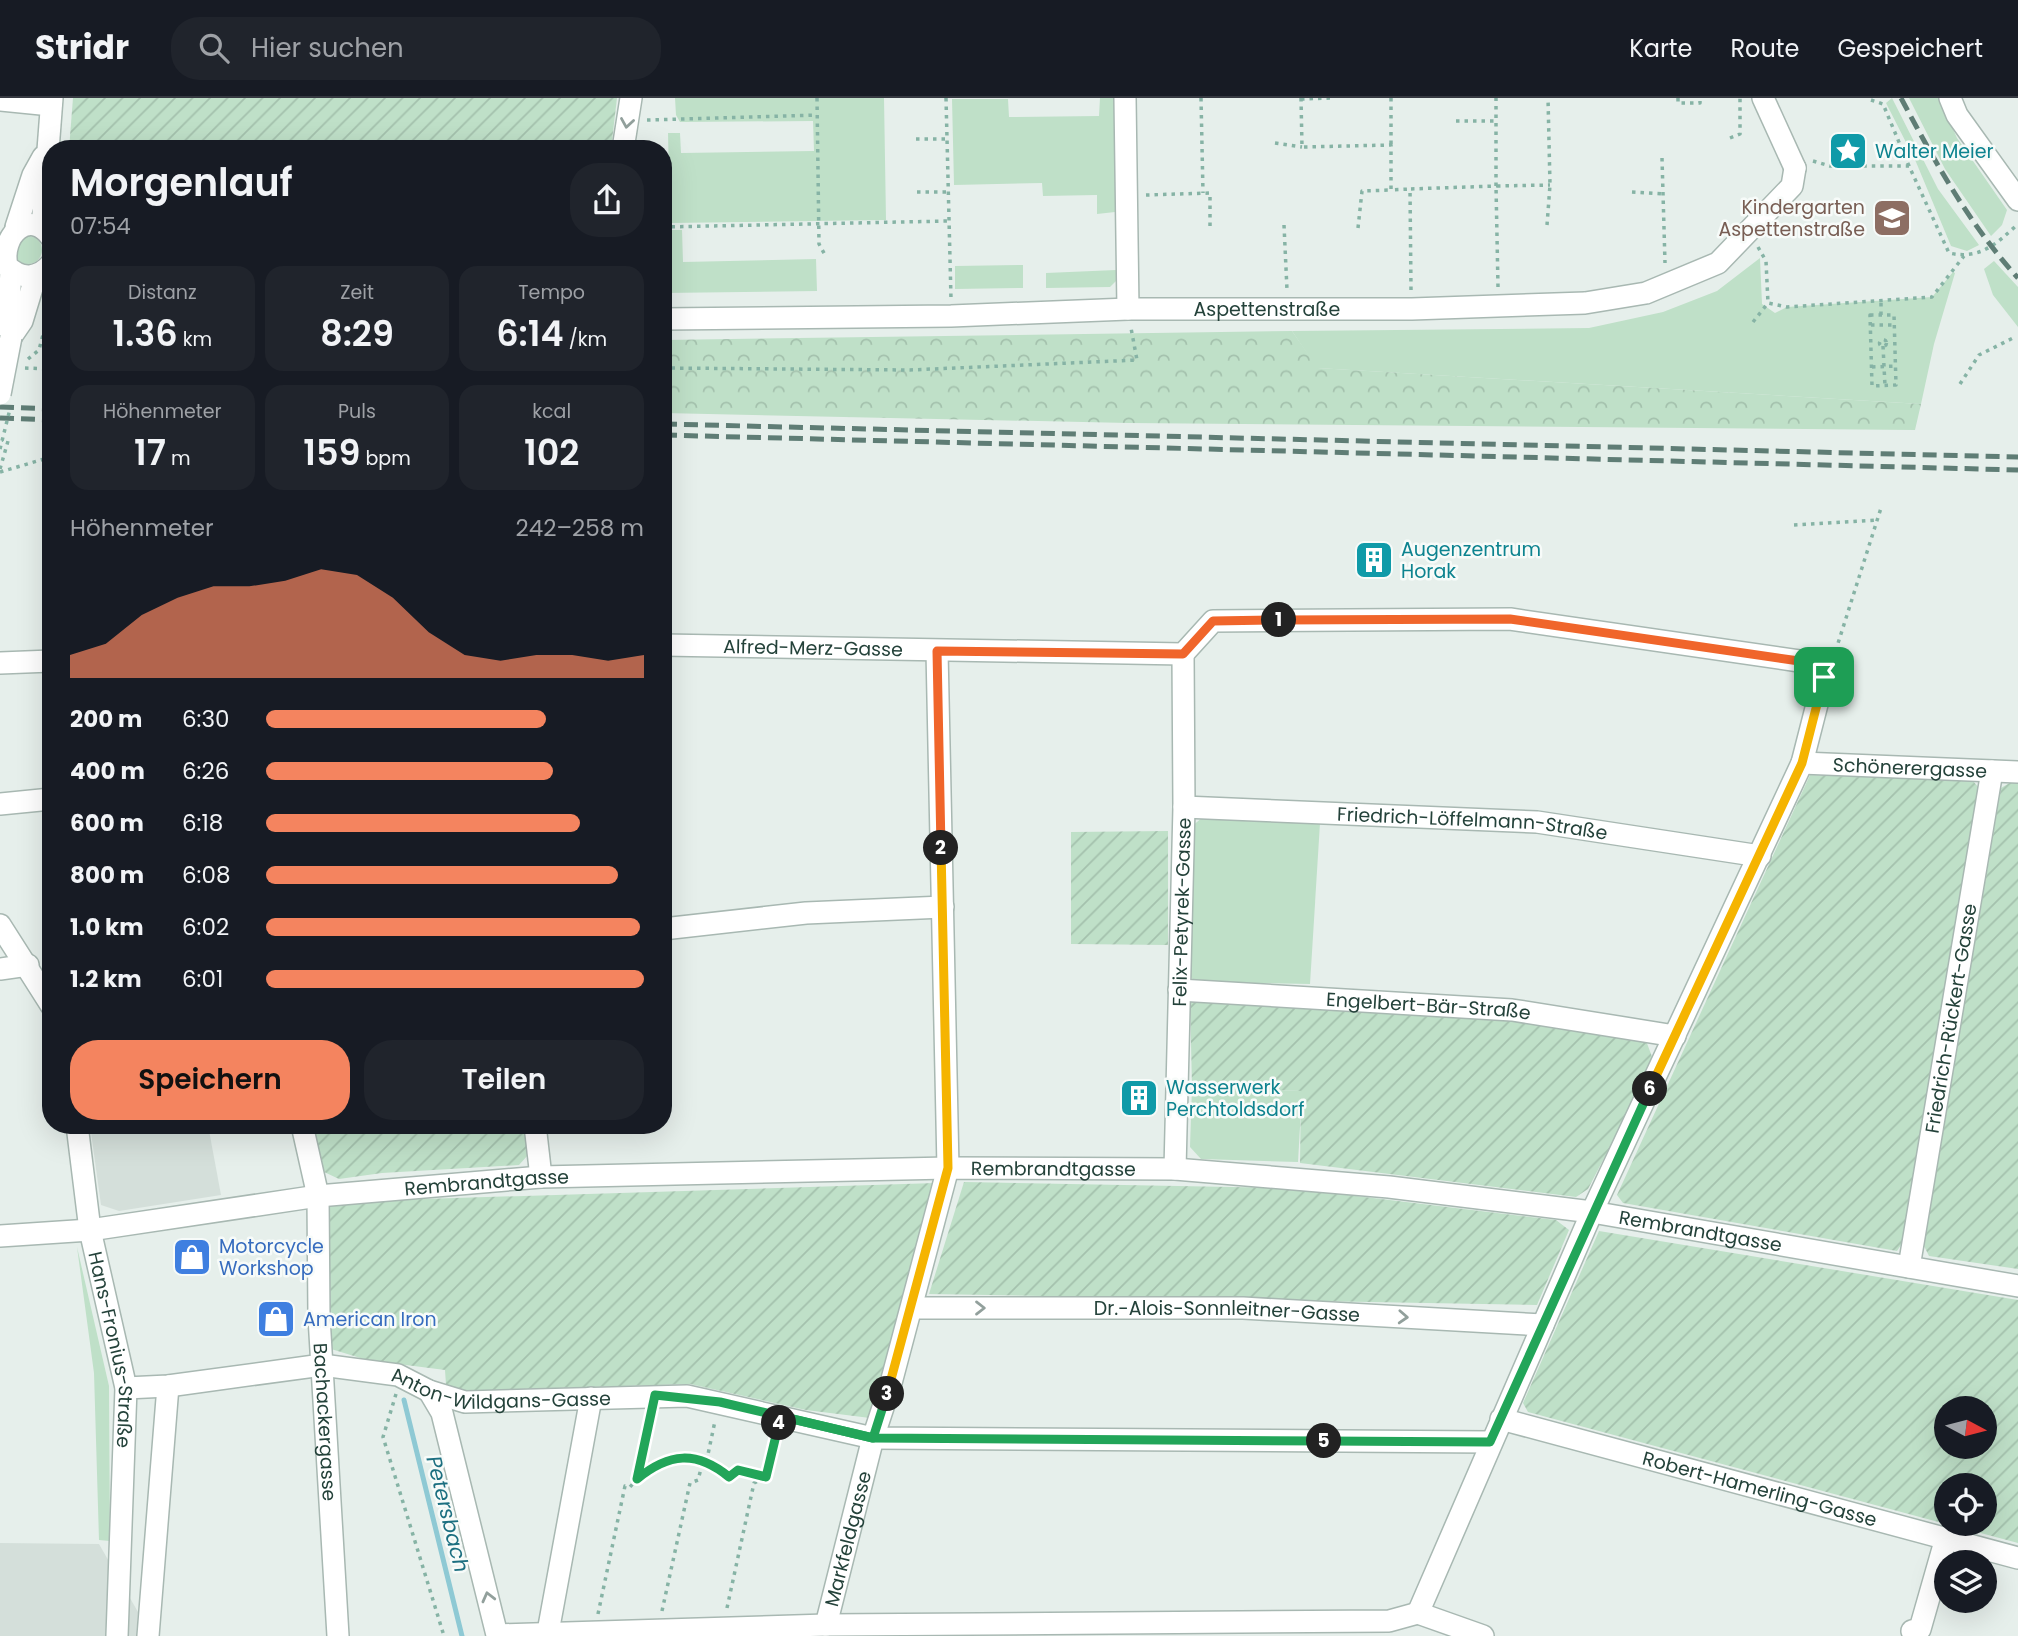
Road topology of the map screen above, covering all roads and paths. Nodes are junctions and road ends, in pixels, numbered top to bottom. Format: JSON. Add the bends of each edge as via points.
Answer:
{"nodes":[{"id":1,"x":631,"y":98,"type":"edge"},
{"id":2,"x":817,"y":98,"type":"edge"},
{"id":3,"x":946,"y":98,"type":"edge"},
{"id":4,"x":1125,"y":98,"type":"edge"},
{"id":5,"x":1201,"y":98,"type":"edge"},
{"id":6,"x":1332,"y":98,"type":"edge"},
{"id":7,"x":1391,"y":98,"type":"edge"},
{"id":8,"x":1496,"y":98,"type":"edge"},
{"id":9,"x":1548,"y":98,"type":"edge"},
{"id":10,"x":1678,"y":98,"type":"edge"},
{"id":11,"x":1700,"y":98,"type":"edge"},
{"id":12,"x":1740,"y":98,"type":"edge"},
{"id":13,"x":1763,"y":98,"type":"edge"},
{"id":14,"x":1888,"y":98,"type":"edge"},
{"id":15,"x":1950,"y":98,"type":"edge"},
{"id":16,"x":1301,"y":99,"type":"edge"},
{"id":17,"x":0,"y":100,"type":"edge"},
{"id":18,"x":1871,"y":100,"type":"dead end"},
{"id":19,"x":52,"y":102,"type":"edge"},
{"id":20,"x":1883,"y":104,"type":"junction"},
{"id":21,"x":817,"y":115,"type":"junction"},
{"id":22,"x":627,"y":120,"type":"junction"},
{"id":23,"x":1456,"y":121,"type":"dead end"},
{"id":24,"x":1496,"y":121,"type":"junction"},
{"id":25,"x":1730,"y":138,"type":"dead end"},
{"id":26,"x":916,"y":139,"type":"dead end"},
{"id":27,"x":947,"y":139,"type":"junction"},
{"id":28,"x":48,"y":140,"type":"edge"},
{"id":29,"x":624,"y":140,"type":"edge"},
{"id":30,"x":1275,"y":144,"type":"dead end"},
{"id":31,"x":1391,"y":145,"type":"junction"},
{"id":32,"x":1302,"y":147,"type":"junction"},
{"id":33,"x":1662,"y":158,"type":"dead end"},
{"id":34,"x":42,"y":159,"type":"edge"},
{"id":35,"x":1804,"y":165,"type":"junction"},
{"id":36,"x":1909,"y":166,"type":"junction"},
{"id":37,"x":1550,"y":185,"type":"junction"},
{"id":38,"x":1496,"y":186,"type":"junction"},
{"id":39,"x":1391,"y":190,"type":"junction"},
{"id":40,"x":1410,"y":190,"type":"junction"},
{"id":41,"x":2016,"y":191,"type":"edge"},
{"id":42,"x":917,"y":192,"type":"dead end"},
{"id":43,"x":948,"y":192,"type":"junction"},
{"id":44,"x":1632,"y":192,"type":"dead end"},
{"id":45,"x":1203,"y":193,"type":"junction"},
{"id":46,"x":1665,"y":194,"type":"junction"},
{"id":47,"x":1126,"y":196,"type":"junction"},
{"id":48,"x":949,"y":221,"type":"junction"},
{"id":49,"x":819,"y":224,"type":"junction"},
{"id":50,"x":2018,"y":224,"type":"edge"},
{"id":51,"x":1284,"y":225,"type":"dead end"},
{"id":52,"x":1547,"y":225,"type":"dead end"},
{"id":53,"x":672,"y":227,"type":"edge"},
{"id":54,"x":1358,"y":228,"type":"dead end"},
{"id":55,"x":8,"y":230,"type":"edge"},
{"id":56,"x":42,"y":230,"type":"edge"},
{"id":57,"x":1210,"y":231,"type":"dead end"},
{"id":58,"x":1750,"y":231,"type":"junction"},
{"id":59,"x":825,"y":255,"type":"dead end"},
{"id":60,"x":1964,"y":256,"type":"junction"},
{"id":61,"x":5,"y":263,"type":"edge"},
{"id":62,"x":42,"y":270,"type":"edge"},
{"id":63,"x":42,"y":272,"type":"edge"},
{"id":64,"x":1663,"y":286,"type":"junction"},
{"id":65,"x":1881,"y":300,"type":"junction"},
{"id":66,"x":1768,"y":303,"type":"junction"},
{"id":67,"x":1499,"y":307,"type":"junction"},
{"id":68,"x":1128,"y":309,"type":"junction"},
{"id":69,"x":1288,"y":309,"type":"junction"},
{"id":70,"x":1412,"y":309,"type":"junction"},
{"id":71,"x":1881,"y":315,"type":"junction"},
{"id":72,"x":951,"y":316,"type":"junction"},
{"id":73,"x":672,"y":320,"type":"edge"},
{"id":74,"x":1753,"y":321,"type":"dead end"},
{"id":75,"x":1871,"y":325,"type":"junction"},
{"id":76,"x":1894,"y":325,"type":"junction"},
{"id":77,"x":1871,"y":332,"type":"junction"},
{"id":78,"x":1895,"y":332,"type":"junction"},
{"id":79,"x":11,"y":337,"type":"junction"},
{"id":80,"x":2015,"y":337,"type":"dead end"},
{"id":81,"x":42,"y":338,"type":"edge"},
{"id":82,"x":1883,"y":340,"type":"junction"},
{"id":83,"x":28,"y":359,"type":"dead end"},
{"id":84,"x":1896,"y":366,"type":"junction"},
{"id":85,"x":1884,"y":367,"type":"junction"},
{"id":86,"x":25,"y":368,"type":"dead end"},
{"id":87,"x":672,"y":368,"type":"edge"},
{"id":88,"x":1871,"y":368,"type":"junction"},
{"id":89,"x":42,"y":369,"type":"edge"},
{"id":90,"x":1960,"y":384,"type":"dead end"},
{"id":91,"x":1885,"y":386,"type":"junction"},
{"id":92,"x":0,"y":394,"type":"edge"},
{"id":93,"x":2,"y":440,"type":"dead end"},
{"id":94,"x":42,"y":459,"type":"edge"},
{"id":95,"x":0,"y":470,"type":"edge"},
{"id":96,"x":1881,"y":508,"type":"dead end"},
{"id":97,"x":1878,"y":520,"type":"junction"},
{"id":98,"x":1794,"y":525,"type":"dead end"},
{"id":99,"x":672,"y":645,"type":"edge"},
{"id":100,"x":937,"y":651,"type":"junction"},
{"id":101,"x":1183,"y":654,"type":"junction"},
{"id":102,"x":42,"y":661,"type":"edge"},
{"id":103,"x":0,"y":663,"type":"edge"},
{"id":104,"x":1824,"y":677,"type":"junction"},
{"id":105,"x":1802,"y":763,"type":"junction"},
{"id":106,"x":1992,"y":771,"type":"junction"},
{"id":107,"x":2018,"y":772,"type":"edge"},
{"id":108,"x":42,"y":800,"type":"edge"},
{"id":109,"x":0,"y":804,"type":"edge"},
{"id":110,"x":1184,"y":807,"type":"junction"},
{"id":111,"x":1760,"y":856,"type":"junction"},
{"id":112,"x":943,"y":907,"type":"junction"},
{"id":113,"x":0,"y":925,"type":"edge"},
{"id":114,"x":672,"y":928,"type":"edge"},
{"id":115,"x":28,"y":965,"type":"junction"},
{"id":116,"x":0,"y":969,"type":"edge"},
{"id":117,"x":42,"y":989,"type":"edge"},
{"id":118,"x":1179,"y":990,"type":"junction"},
{"id":119,"x":1675,"y":1036,"type":"junction"},
{"id":120,"x":78,"y":1134,"type":"edge"},
{"id":121,"x":304,"y":1134,"type":"edge"},
{"id":122,"x":536,"y":1134,"type":"edge"},
{"id":123,"x":948,"y":1168,"type":"junction"},
{"id":124,"x":1175,"y":1169,"type":"junction"},
{"id":125,"x":541,"y":1177,"type":"junction"},
{"id":126,"x":317,"y":1196,"type":"junction"},
{"id":127,"x":1592,"y":1212,"type":"junction"},
{"id":128,"x":90,"y":1230,"type":"junction"},
{"id":129,"x":0,"y":1236,"type":"edge"},
{"id":130,"x":1909,"y":1267,"type":"junction"},
{"id":131,"x":2018,"y":1286,"type":"edge"},
{"id":132,"x":912,"y":1308,"type":"junction"},
{"id":133,"x":1543,"y":1325,"type":"junction"},
{"id":134,"x":322,"y":1365,"type":"junction"},
{"id":135,"x":398,"y":1375,"type":"junction"},
{"id":136,"x":168,"y":1386,"type":"junction"},
{"id":137,"x":127,"y":1388,"type":"junction"},
{"id":138,"x":429,"y":1391,"type":"junction"},
{"id":139,"x":655,"y":1395,"type":"junction"},
{"id":140,"x":591,"y":1398,"type":"junction"},
{"id":141,"x":720,"y":1402,"type":"junction"},
{"id":142,"x":780,"y":1416,"type":"junction"},
{"id":143,"x":1501,"y":1419,"type":"junction"},
{"id":144,"x":873,"y":1438,"type":"junction"},
{"id":145,"x":1490,"y":1442,"type":"junction"},
{"id":146,"x":703,"y":1461,"type":"junction"},
{"id":147,"x":766,"y":1477,"type":"junction"},
{"id":148,"x":637,"y":1479,"type":"junction"},
{"id":149,"x":1946,"y":1538,"type":"junction"},
{"id":150,"x":2018,"y":1558,"type":"edge"},
{"id":151,"x":1418,"y":1613,"type":"junction"},
{"id":152,"x":826,"y":1625,"type":"junction"},
{"id":153,"x":723,"y":1628,"type":"junction"},
{"id":154,"x":1387,"y":1628,"type":"edge"},
{"id":155,"x":654,"y":1629,"type":"junction"},
{"id":156,"x":594,"y":1631,"type":"junction"},
{"id":157,"x":797,"y":1631,"type":"edge"},
{"id":158,"x":1912,"y":1631,"type":"dead end"},
{"id":159,"x":548,"y":1632,"type":"junction"},
{"id":160,"x":117,"y":1636,"type":"edge"},
{"id":161,"x":148,"y":1636,"type":"edge"},
{"id":162,"x":338,"y":1636,"type":"edge"},
{"id":163,"x":444,"y":1636,"type":"edge"},
{"id":164,"x":497,"y":1636,"type":"edge"},
{"id":165,"x":1483,"y":1636,"type":"edge"}],
"edges":[{"from":1,"to":22,"type":"street"},
{"from":2,"to":21,"type":"path"},
{"from":3,"to":27,"type":"path"},
{"from":4,"to":47,"type":"street"},
{"from":5,"to":45,"type":"path"},
{"from":6,"to":16,"type":"path"},
{"from":7,"to":31,"type":"path"},
{"from":8,"to":24,"type":"path"},
{"from":9,"to":37,"type":"path"},
{"from":10,"to":11,"type":"path","via":[[1678,103],[1700,103]]},
{"from":12,"to":25,"type":"path","via":[[1740,134]]},
{"from":13,"to":35,"type":"street"},
{"from":14,"to":20,"type":"path"},
{"from":15,"to":41,"type":"street"},
{"from":16,"to":32,"type":"path"},
{"from":17,"to":19,"type":"street"},
{"from":18,"to":20,"type":"path"},
{"from":19,"to":28,"type":"street"},
{"from":20,"to":36,"type":"path"},
{"from":21,"to":22,"type":"path"},
{"from":21,"to":49,"type":"path"},
{"from":22,"to":29,"type":"street","one_way":true},
{"from":23,"to":24,"type":"path"},
{"from":24,"to":38,"type":"path"},
{"from":26,"to":27,"type":"path"},
{"from":27,"to":43,"type":"path"},
{"from":30,"to":32,"type":"path"},
{"from":31,"to":32,"type":"path"},
{"from":31,"to":39,"type":"path"},
{"from":33,"to":46,"type":"path"},
{"from":34,"to":55,"type":"street"},
{"from":35,"to":36,"type":"path"},
{"from":35,"to":58,"type":"street","name":"Aspettenstraße","via":[[1792,186]]},
{"from":36,"to":60,"type":"path","via":[[1941,241],[1949,253]]},
{"from":37,"to":38,"type":"path"},
{"from":37,"to":52,"type":"path"},
{"from":38,"to":40,"type":"path"},
{"from":38,"to":67,"type":"path"},
{"from":39,"to":40,"type":"path"},
{"from":39,"to":54,"type":"path","via":[[1362,191]]},
{"from":40,"to":70,"type":"path"},
{"from":42,"to":43,"type":"path"},
{"from":43,"to":48,"type":"path"},
{"from":44,"to":46,"type":"path"},
{"from":45,"to":47,"type":"path"},
{"from":45,"to":57,"type":"path","via":[[1210,193]]},
{"from":46,"to":64,"type":"path"},
{"from":47,"to":68,"type":"street"},
{"from":48,"to":49,"type":"path"},
{"from":48,"to":72,"type":"path"},
{"from":49,"to":53,"type":"path"},
{"from":49,"to":59,"type":"path","via":[[819,244]]},
{"from":50,"to":60,"type":"path","via":[[1990,249]]},
{"from":51,"to":69,"type":"path"},
{"from":55,"to":56,"type":"street","via":[[32,224]]},
{"from":55,"to":61,"type":"street","via":[[3,243]]},
{"from":58,"to":64,"type":"street","name":"Aspettenstraße","via":[[1718,263]]},
{"from":58,"to":66,"type":"path","via":[[1766,261]]},
{"from":60,"to":65,"type":"path","via":[[1932,297]]},
{"from":61,"to":62,"type":"street","via":[[23,276]]},
{"from":61,"to":79,"type":"street"},
{"from":63,"to":79,"type":"street"},
{"from":64,"to":67,"type":"street","name":"Aspettenstraße","via":[[1585,303]]},
{"from":65,"to":66,"type":"path","via":[[1787,307]]},
{"from":65,"to":71,"type":"path"},
{"from":66,"to":74,"type":"path"},
{"from":67,"to":70,"type":"street","name":"Aspettenstraße"},
{"from":68,"to":69,"type":"street","name":"Aspettenstraße"},
{"from":68,"to":72,"type":"street","name":"Aspettenstraße"},
{"from":68,"to":87,"type":"path","via":[[1137,360],[910,370]]},
{"from":69,"to":70,"type":"street","name":"Aspettenstraße"},
{"from":71,"to":75,"type":"path","via":[[1870,315]]},
{"from":71,"to":76,"type":"path","via":[[1894,314]]},
{"from":72,"to":73,"type":"street","name":"Aspettenstraße"},
{"from":75,"to":76,"type":"path"},
{"from":75,"to":77,"type":"path"},
{"from":76,"to":78,"type":"path"},
{"from":77,"to":82,"type":"path"},
{"from":77,"to":88,"type":"path"},
{"from":78,"to":82,"type":"path"},
{"from":78,"to":84,"type":"path"},
{"from":79,"to":92,"type":"street","bridge":true},
{"from":80,"to":90,"type":"path","via":[[1979,355]]},
{"from":81,"to":83,"type":"path","via":[[39,350]]},
{"from":82,"to":85,"type":"path"},
{"from":84,"to":85,"type":"path"},
{"from":84,"to":91,"type":"path","via":[[1896,385]]},
{"from":85,"to":88,"type":"path"},
{"from":85,"to":91,"type":"path"},
{"from":86,"to":89,"type":"path"},
{"from":88,"to":91,"type":"path","via":[[1872,386]]},
{"from":93,"to":95,"type":"path","bridge":true,"via":[[8,442]]},
{"from":94,"to":95,"type":"path"},
{"from":96,"to":97,"type":"path"},
{"from":97,"to":98,"type":"path"},
{"from":97,"to":104,"type":"path","via":[[1836,654]]},
{"from":99,"to":100,"type":"street","name":"Alfred-Merz-Gasse"},
{"from":100,"to":101,"type":"street","name":"Alfred-Merz-Gasse"},
{"from":100,"to":112,"type":"street","name":"Markfeldgasse"},
{"from":101,"to":104,"type":"street","via":[[1213,621],[1510,619],[1806,662]]},
{"from":101,"to":110,"type":"street","name":"Felix-Petyrek-Gasse"},
{"from":102,"to":103,"type":"street"},
{"from":104,"to":105,"type":"street"},
{"from":105,"to":106,"type":"street","name":"Schönerergasse"},
{"from":105,"to":111,"type":"street"},
{"from":106,"to":107,"type":"street","name":"Schönerergasse"},
{"from":106,"to":130,"type":"street","name":"Friedrich-Rückert-Gasse"},
{"from":108,"to":109,"type":"street"},
{"from":110,"to":111,"type":"street","name":"Friedrich-Löffelmann-Straße","via":[[1537,822]]},
{"from":110,"to":118,"type":"street","name":"Felix-Petyrek-Gasse"},
{"from":111,"to":119,"type":"street"},
{"from":112,"to":114,"type":"street","via":[[806,913]]},
{"from":112,"to":123,"type":"street","name":"Markfeldgasse"},
{"from":113,"to":115,"type":"street"},
{"from":115,"to":116,"type":"street"},
{"from":115,"to":117,"type":"street"},
{"from":118,"to":119,"type":"street","name":"Engelbert-Bär-Straße","via":[[1512,1010]]},
{"from":118,"to":124,"type":"street","name":"Felix-Petyrek-Gasse"},
{"from":119,"to":127,"type":"street"},
{"from":120,"to":128,"type":"street","name":"Hans-Fronius-Straße"},
{"from":121,"to":126,"type":"street","name":"Bachackergasse"},
{"from":122,"to":125,"type":"street"},
{"from":123,"to":124,"type":"street","name":"Rembrandtgasse"},
{"from":123,"to":125,"type":"street","name":"Rembrandtgasse"},
{"from":123,"to":132,"type":"street","name":"Markfeldgasse"},
{"from":124,"to":127,"type":"street","name":"Rembrandtgasse","via":[[1389,1187]]},
{"from":125,"to":126,"type":"street","name":"Rembrandtgasse"},
{"from":126,"to":128,"type":"street","name":"Rembrandtgasse"},
{"from":126,"to":134,"type":"street","name":"Bachackergasse"},
{"from":127,"to":130,"type":"street","name":"Rembrandtgasse"},
{"from":127,"to":133,"type":"street"},
{"from":128,"to":129,"type":"street","name":"Rembrandtgasse"},
{"from":128,"to":137,"type":"street","name":"Hans-Fronius-Straße"},
{"from":130,"to":131,"type":"street","name":"Rembrandtgasse"},
{"from":132,"to":133,"type":"street","name":"Dr.-Alois-Sonnleitner-Gasse","one_way":true,"via":[[1244,1308]]},
{"from":132,"to":144,"type":"street","name":"Markfeldgasse"},
{"from":133,"to":143,"type":"street"},
{"from":134,"to":135,"type":"street","name":"Anton-Wildgans-Gasse"},
{"from":134,"to":136,"type":"street","name":"Anton-Wildgans-Gasse"},
{"from":134,"to":162,"type":"street","name":"Bachackergasse"},
{"from":135,"to":138,"type":"street","name":"Anton-Wildgans-Gasse"},
{"from":135,"to":163,"type":"path","via":[[383,1437]]},
{"from":136,"to":137,"type":"street","name":"Anton-Wildgans-Gasse"},
{"from":136,"to":161,"type":"street","name":"Hans-Fronius-Straße"},
{"from":137,"to":160,"type":"street","name":"Hans-Fronius-Straße"},
{"from":138,"to":140,"type":"street","name":"Anton-Wildgans-Gasse","via":[[465,1402]]},
{"from":164,"to":138,"type":"street","one_way":true,"via":[[442,1413]]},
{"from":139,"to":140,"type":"street","name":"Anton-Wildgans-Gasse"},
{"from":139,"to":141,"type":"street","name":"Anton-Wildgans-Gasse"},
{"from":139,"to":148,"type":"path"},
{"from":140,"to":159,"type":"street"},
{"from":141,"to":142,"type":"street","name":"Anton-Wildgans-Gasse"},
{"from":141,"to":146,"type":"path"},
{"from":142,"to":144,"type":"street","name":"Anton-Wildgans-Gasse"},
{"from":142,"to":147,"type":"path"},
{"from":143,"to":145,"type":"street"},
{"from":143,"to":149,"type":"street","name":"Robert-Hamerling-Gasse"},
{"from":144,"to":145,"type":"street","name":"Anton-Wildgans-Gasse"},
{"from":144,"to":152,"type":"street","name":"Markfeldgasse"},
{"from":145,"to":151,"type":"street"},
{"from":146,"to":147,"type":"path","via":[[729,1477],[738,1470]]},
{"from":146,"to":148,"type":"path","via":[[672,1458]]},
{"from":146,"to":155,"type":"path","via":[[698,1480],[690,1483]]},
{"from":147,"to":153,"type":"path","via":[[754,1483]]},
{"from":148,"to":156,"type":"path","via":[[625,1486]]},
{"from":149,"to":150,"type":"street","name":"Robert-Hamerling-Gasse"},
{"from":149,"to":158,"type":"street","via":[[1920,1629]]},
{"from":151,"to":154,"type":"street"},
{"from":151,"to":165,"type":"street"},
{"from":152,"to":154,"type":"street"},
{"from":152,"to":157,"type":"street"},
{"from":153,"to":155,"type":"street"},
{"from":153,"to":157,"type":"street"},
{"from":155,"to":156,"type":"street"},
{"from":156,"to":159,"type":"street"},
{"from":159,"to":164,"type":"street"}]}
